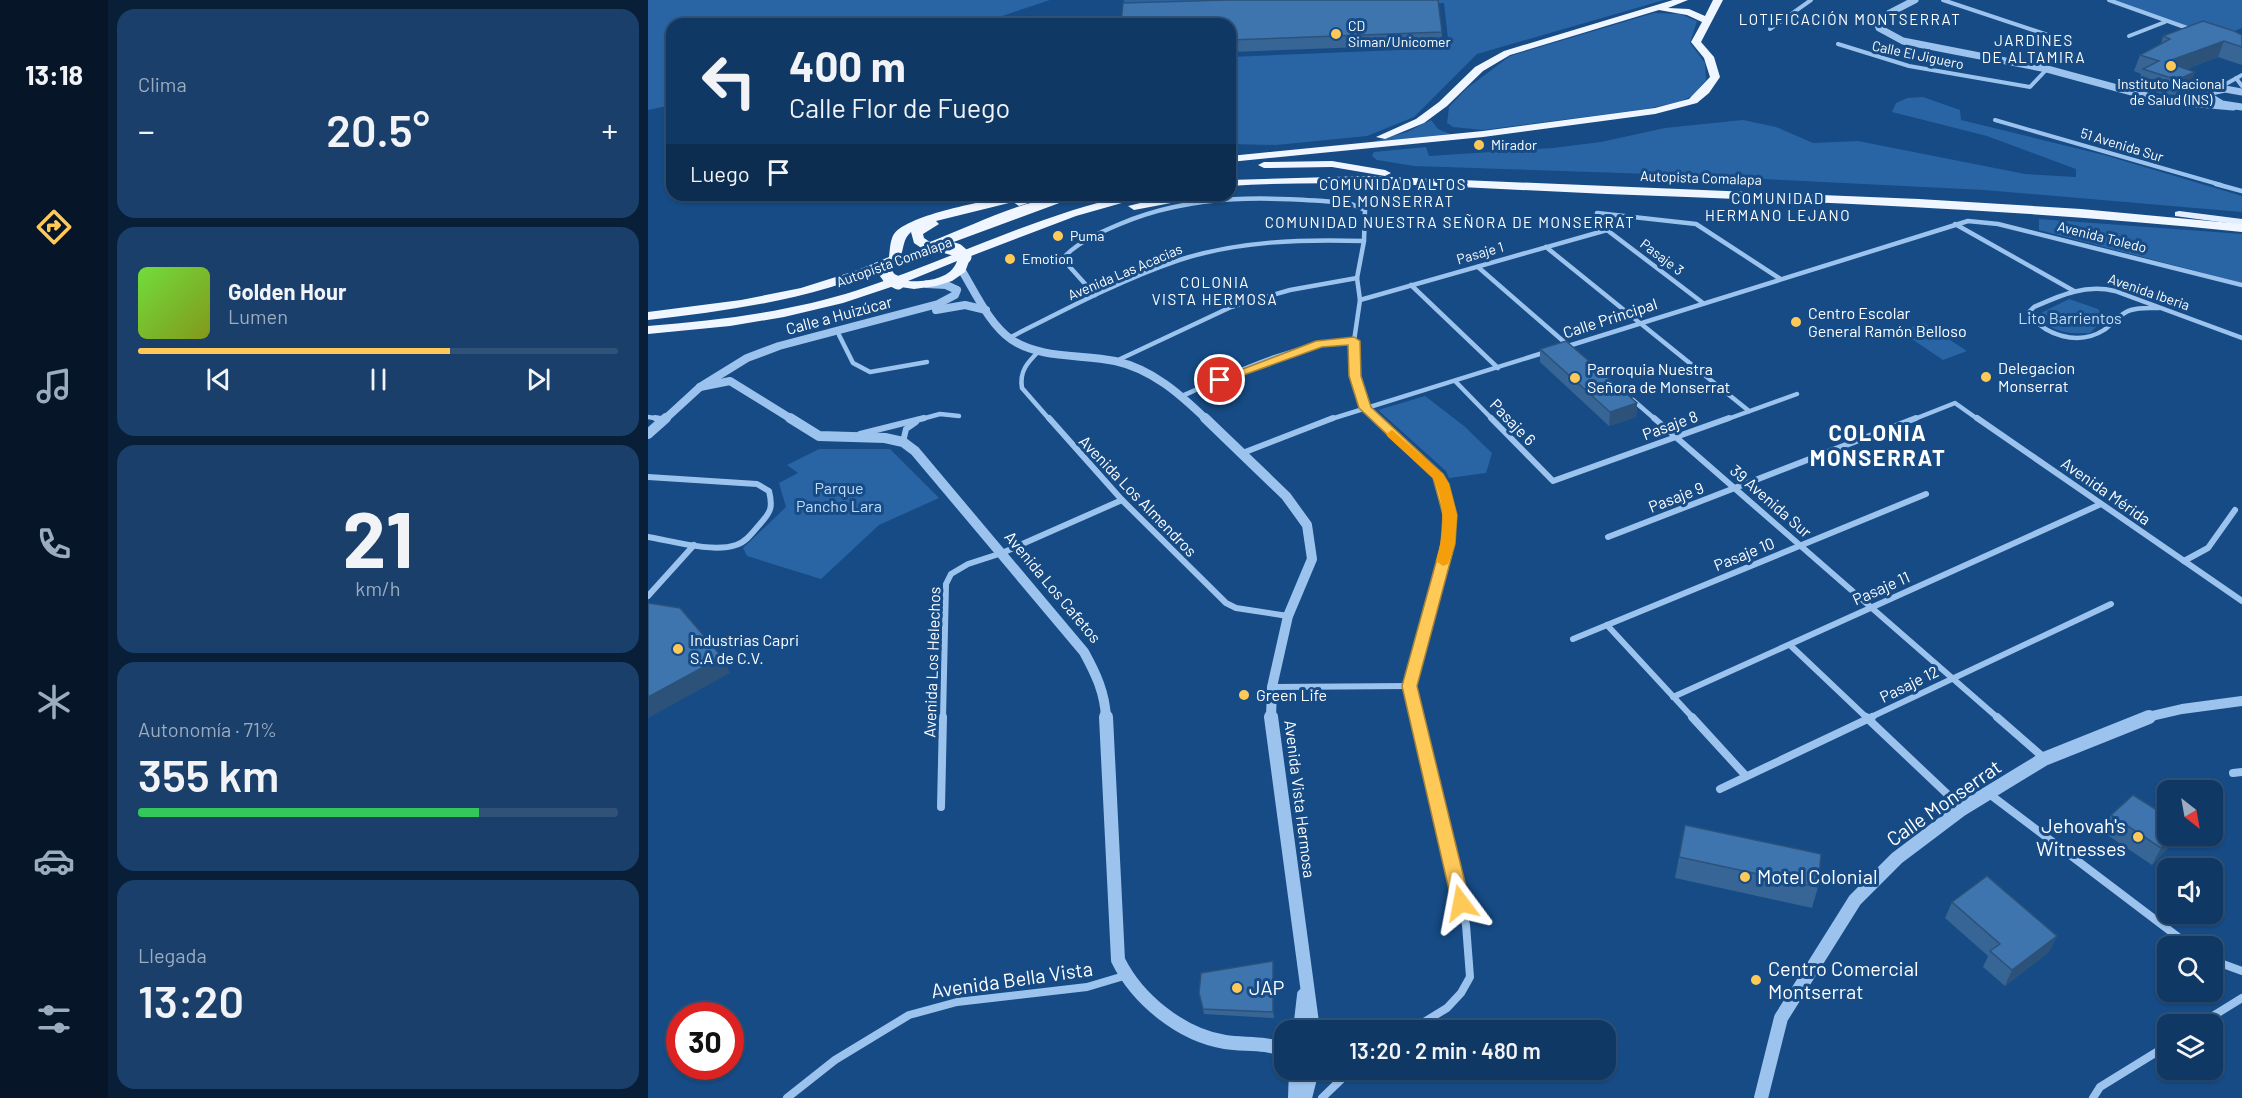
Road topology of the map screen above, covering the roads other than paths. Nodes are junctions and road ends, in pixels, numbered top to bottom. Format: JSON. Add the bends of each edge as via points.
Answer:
{"nodes":[{"id":1,"x":1683,"y":0,"type":"edge"},
{"id":2,"x":1718,"y":0,"type":"edge"},
{"id":3,"x":1811,"y":0,"type":"edge"},
{"id":4,"x":1915,"y":0,"type":"edge"},
{"id":5,"x":1943,"y":0,"type":"edge"},
{"id":6,"x":2109,"y":0,"type":"edge"},
{"id":7,"x":1652,"y":10,"type":"junction"},
{"id":8,"x":1706,"y":20,"type":"junction"},
{"id":9,"x":2166,"y":21,"type":"junction"},
{"id":10,"x":1770,"y":29,"type":"dead end"},
{"id":11,"x":2198,"y":32,"type":"edge"},
{"id":12,"x":2050,"y":36,"type":"dead end"},
{"id":13,"x":2129,"y":36,"type":"dead end"},
{"id":14,"x":1838,"y":44,"type":"dead end"},
{"id":15,"x":2047,"y":69,"type":"junction"},
{"id":16,"x":2242,"y":75,"type":"edge"},
{"id":17,"x":2235,"y":78,"type":"junction"},
{"id":18,"x":2242,"y":86,"type":"edge"},
{"id":19,"x":2212,"y":91,"type":"junction"},
{"id":20,"x":2242,"y":92,"type":"edge"},
{"id":21,"x":2187,"y":102,"type":"junction"},
{"id":22,"x":1443,"y":104,"type":"junction"},
{"id":23,"x":2239,"y":107,"type":"edge"},
{"id":24,"x":1995,"y":120,"type":"dead end"},
{"id":25,"x":1483,"y":134,"type":"junction"},
{"id":26,"x":1236,"y":153,"type":"edge"},
{"id":27,"x":1236,"y":158,"type":"edge"},
{"id":28,"x":1236,"y":168,"type":"edge"},
{"id":29,"x":1236,"y":174,"type":"edge"},
{"id":30,"x":1389,"y":174,"type":"junction"},
{"id":31,"x":1236,"y":183,"type":"edge"},
{"id":32,"x":1477,"y":186,"type":"junction"},
{"id":33,"x":1236,"y":190,"type":"edge"},
{"id":34,"x":2242,"y":191,"type":"edge"},
{"id":35,"x":1236,"y":196,"type":"edge"},
{"id":36,"x":1005,"y":201,"type":"edge"},
{"id":37,"x":1023,"y":201,"type":"edge"},
{"id":38,"x":1055,"y":201,"type":"edge"},
{"id":39,"x":1087,"y":201,"type":"edge"},
{"id":40,"x":1122,"y":201,"type":"edge"},
{"id":41,"x":1164,"y":201,"type":"edge"},
{"id":42,"x":1187,"y":201,"type":"edge"},
{"id":43,"x":1597,"y":213,"type":"dead end"},
{"id":44,"x":2242,"y":220,"type":"edge"},
{"id":45,"x":1955,"y":224,"type":"junction"},
{"id":46,"x":2242,"y":228,"type":"edge"},
{"id":47,"x":1607,"y":230,"type":"joint"},
{"id":48,"x":1364,"y":240,"type":"junction"},
{"id":49,"x":934,"y":246,"type":"junction"},
{"id":50,"x":1546,"y":247,"type":"junction"},
{"id":51,"x":890,"y":263,"type":"junction"},
{"id":52,"x":963,"y":264,"type":"junction"},
{"id":53,"x":1478,"y":267,"type":"junction"},
{"id":54,"x":1357,"y":278,"type":"junction"},
{"id":55,"x":1779,"y":278,"type":"junction"},
{"id":56,"x":920,"y":284,"type":"junction"},
{"id":57,"x":1411,"y":285,"type":"junction"},
{"id":58,"x":2242,"y":285,"type":"edge"},
{"id":59,"x":2074,"y":291,"type":"junction"},
{"id":60,"x":1095,"y":296,"type":"junction"},
{"id":61,"x":1360,"y":300,"type":"junction"},
{"id":62,"x":1703,"y":303,"type":"junction"},
{"id":63,"x":2159,"y":308,"type":"junction"},
{"id":64,"x":986,"y":310,"type":"junction"},
{"id":65,"x":648,"y":316,"type":"edge"},
{"id":66,"x":648,"y":321,"type":"edge"},
{"id":67,"x":1640,"y":323,"type":"junction"},
{"id":68,"x":648,"y":330,"type":"edge"},
{"id":69,"x":839,"y":335,"type":"junction"},
{"id":70,"x":648,"y":338,"type":"edge"},
{"id":71,"x":1009,"y":338,"type":"junction"},
{"id":72,"x":2242,"y":338,"type":"edge"},
{"id":73,"x":1354,"y":341,"type":"junction"},
{"id":74,"x":1569,"y":345,"type":"junction"},
{"id":75,"x":1039,"y":351,"type":"junction"},
{"id":76,"x":1578,"y":353,"type":"edge"},
{"id":77,"x":741,"y":361,"type":"junction"},
{"id":78,"x":1116,"y":361,"type":"junction"},
{"id":79,"x":927,"y":362,"type":"dead end"},
{"id":80,"x":1498,"y":368,"type":"junction"},
{"id":81,"x":731,"y":378,"type":"junction"},
{"id":82,"x":1455,"y":381,"type":"junction"},
{"id":83,"x":699,"y":387,"type":"junction"},
{"id":84,"x":1622,"y":391,"type":"edge"},
{"id":85,"x":1797,"y":394,"type":"dead end"},
{"id":86,"x":1182,"y":396,"type":"junction"},
{"id":87,"x":1955,"y":403,"type":"joint"},
{"id":88,"x":1365,"y":408,"type":"junction"},
{"id":89,"x":1749,"y":411,"type":"junction"},
{"id":90,"x":959,"y":416,"type":"dead end"},
{"id":91,"x":648,"y":417,"type":"edge"},
{"id":92,"x":923,"y":418,"type":"junction"},
{"id":93,"x":661,"y":419,"type":"junction"},
{"id":94,"x":648,"y":434,"type":"edge"},
{"id":95,"x":848,"y":437,"type":"junction"},
{"id":96,"x":1675,"y":437,"type":"junction"},
{"id":97,"x":903,"y":442,"type":"junction"},
{"id":98,"x":1240,"y":454,"type":"junction"},
{"id":99,"x":648,"y":477,"type":"edge"},
{"id":100,"x":1553,"y":481,"type":"joint"},
{"id":101,"x":1734,"y":488,"type":"junction"},
{"id":102,"x":1926,"y":494,"type":"dead end"},
{"id":103,"x":1122,"y":500,"type":"junction"},
{"id":104,"x":2101,"y":504,"type":"junction"},
{"id":105,"x":2235,"y":510,"type":"dead end"},
{"id":106,"x":648,"y":537,"type":"edge"},
{"id":107,"x":1608,"y":537,"type":"dead end"},
{"id":108,"x":694,"y":545,"type":"junction"},
{"id":109,"x":1800,"y":546,"type":"junction"},
{"id":110,"x":1002,"y":553,"type":"junction"},
{"id":111,"x":2184,"y":561,"type":"junction"},
{"id":112,"x":648,"y":596,"type":"edge"},
{"id":113,"x":2242,"y":601,"type":"edge"},
{"id":114,"x":2111,"y":604,"type":"dead end"},
{"id":115,"x":1869,"y":608,"type":"junction"},
{"id":116,"x":1288,"y":616,"type":"junction"},
{"id":117,"x":1607,"y":625,"type":"junction"},
{"id":118,"x":1573,"y":639,"type":"dead end"},
{"id":119,"x":1790,"y":645,"type":"junction"},
{"id":120,"x":1950,"y":679,"type":"junction"},
{"id":121,"x":1410,"y":686,"type":"junction"},
{"id":122,"x":1272,"y":687,"type":"junction"},
{"id":123,"x":1673,"y":697,"type":"junction"},
{"id":124,"x":2242,"y":701,"type":"edge"},
{"id":125,"x":1868,"y":719,"type":"junction"},
{"id":126,"x":2044,"y":759,"type":"junction"},
{"id":127,"x":2242,"y":772,"type":"edge"},
{"id":128,"x":2233,"y":773,"type":"dead end"},
{"id":129,"x":1746,"y":776,"type":"junction"},
{"id":130,"x":1720,"y":789,"type":"dead end"},
{"id":131,"x":1988,"y":793,"type":"junction"},
{"id":132,"x":941,"y":807,"type":"dead end"},
{"id":133,"x":1962,"y":809,"type":"junction"},
{"id":134,"x":2177,"y":936,"type":"edge"},
{"id":135,"x":2223,"y":964,"type":"edge"},
{"id":136,"x":2242,"y":971,"type":"edge"},
{"id":137,"x":1306,"y":975,"type":"junction"},
{"id":138,"x":1124,"y":976,"type":"junction"},
{"id":139,"x":2242,"y":998,"type":"edge"},
{"id":140,"x":2216,"y":1014,"type":"edge"},
{"id":141,"x":1301,"y":1020,"type":"edge"},
{"id":142,"x":1312,"y":1020,"type":"edge"},
{"id":143,"x":1428,"y":1020,"type":"edge"},
{"id":144,"x":1274,"y":1046,"type":"edge"},
{"id":145,"x":2157,"y":1052,"type":"edge"},
{"id":146,"x":1296,"y":1080,"type":"edge"},
{"id":147,"x":1310,"y":1080,"type":"edge"},
{"id":148,"x":1341,"y":1080,"type":"edge"},
{"id":149,"x":787,"y":1098,"type":"edge"},
{"id":150,"x":1295,"y":1098,"type":"edge"},
{"id":151,"x":1305,"y":1098,"type":"edge"},
{"id":152,"x":1322,"y":1098,"type":"edge"},
{"id":153,"x":1761,"y":1098,"type":"edge"},
{"id":154,"x":2093,"y":1098,"type":"edge"}],
"edges":[{"from":1,"to":7,"type":"highway"},
{"from":2,"to":8,"type":"highway"},
{"from":3,"to":10,"type":"street"},
{"from":4,"to":15,"type":"street","via":[[1880,18],[1879,28],[1895,39],[1911,43]]},
{"from":5,"to":12,"type":"street"},
{"from":6,"to":9,"type":"street"},
{"from":7,"to":8,"type":"highway","via":[[1683,11]]},
{"from":7,"to":22,"type":"highway","via":[[1507,53],[1479,69]]},
{"from":8,"to":25,"type":"highway","via":[[1696,42],[1709,57],[1716,74],[1709,87],[1693,101],[1655,111]]},
{"from":9,"to":11,"type":"street"},
{"from":9,"to":13,"type":"street"},
{"from":14,"to":15,"type":"street","name":"Calle El Jiguero","via":[[1890,61],[2030,87]]},
{"from":15,"to":21,"type":"street","via":[[2149,98]]},
{"from":16,"to":17,"type":"street"},
{"from":17,"to":18,"type":"street"},
{"from":17,"to":19,"type":"street"},
{"from":19,"to":20,"type":"street"},
{"from":19,"to":21,"type":"street"},
{"from":19,"to":23,"type":"street","via":[[2209,96],[2213,100]]},
{"from":21,"to":23,"type":"street"},
{"from":22,"to":25,"type":"highway","via":[[1440,124],[1455,132]]},
{"from":22,"to":26,"type":"highway","via":[[1408,128],[1373,140]]},
{"from":24,"to":34,"type":"street","name":"51 Avenida Sur"},
{"from":25,"to":27,"type":"highway"},
{"from":28,"to":30,"type":"highway","via":[[1332,164]]},
{"from":29,"to":30,"type":"highway","name":"Autopista Comalapa"},
{"from":30,"to":44,"type":"highway","name":"Autopista Comalapa","via":[[1977,200]]},
{"from":31,"to":32,"type":"highway","name":"Autopista Comalapa","via":[[1299,179]]},
{"from":32,"to":33,"type":"highway"},
{"from":32,"to":46,"type":"highway","name":"Autopista Comalapa","via":[[1909,203]]},
{"from":35,"to":48,"type":"street","via":[[1349,203],[1365,210]]},
{"from":36,"to":51,"type":"highway","via":[[914,225],[898,237]]},
{"from":37,"to":49,"type":"highway","via":[[922,228],[916,237]]},
{"from":38,"to":49,"type":"highway"},
{"from":39,"to":66,"type":"highway","name":"Autopista Comalapa","via":[[841,289],[751,309]]},
{"from":40,"to":68,"type":"highway","name":"Autopista Comalapa","via":[[1047,221],[885,285],[833,301]]},
{"from":41,"to":52,"type":"highway","via":[[1075,220]]},
{"from":42,"to":60,"type":"street","via":[[1138,214],[1072,248],[1065,256],[1069,266]]},
{"from":43,"to":55,"type":"street","via":[[1696,224]]},
{"from":45,"to":55,"type":"street","name":"Calle Principal"},
{"from":45,"to":58,"type":"street","name":"Avenida Toledo","via":[[1972,220],[1993,222]]},
{"from":45,"to":59,"type":"street"},
{"from":47,"to":50,"type":"street","name":"Pasaje 1"},
{"from":47,"to":62,"type":"street","name":"Pasaje 3"},
{"from":48,"to":54,"type":"street"},
{"from":48,"to":60,"type":"street","name":"Avenida Las Acacias","via":[[1287,240],[1224,249],[1180,260]]},
{"from":49,"to":51,"type":"highway"},
{"from":49,"to":52,"type":"highway","bridge":true,"via":[[957,250]]},
{"from":50,"to":53,"type":"street","name":"Pasaje 1"},
{"from":50,"to":67,"type":"street"},
{"from":51,"to":56,"type":"highway","bridge":true,"via":[[888,277],[898,283]]},
{"from":51,"to":65,"type":"highway","via":[[821,286],[730,305]]},
{"from":52,"to":56,"type":"highway","via":[[945,279]]},
{"from":52,"to":64,"type":"street","name":"Avenida Vista Hermosa"},
{"from":53,"to":57,"type":"street","name":"Pasaje 1"},
{"from":53,"to":74,"type":"street"},
{"from":54,"to":61,"type":"street"},
{"from":54,"to":78,"type":"street","via":[[1290,290],[1232,307]]},
{"from":55,"to":62,"type":"street","name":"Calle Principal"},
{"from":56,"to":70,"type":"highway","via":[[787,320]]},
{"from":56,"to":77,"type":"street","name":"Calle a Huizúcar","via":[[946,285],[957,290],[938,304],[779,346]]},
{"from":57,"to":61,"type":"street","name":"Pasaje 1"},
{"from":57,"to":80,"type":"street"},
{"from":59,"to":63,"type":"street","name":"Avenida Iberia","via":[[2103,287]]},
{"from":59,"to":63,"type":"street","name":"Avenida Iberia","via":[[2031,310],[2033,321],[2060,335],[2083,336],[2102,331],[2128,310]]},
{"from":60,"to":71,"type":"street","name":"Avenida Las Acacias"},
{"from":61,"to":73,"type":"street"},
{"from":62,"to":67,"type":"street","name":"Calle Principal"},
{"from":63,"to":72,"type":"street","name":"Avenida Iberia"},
{"from":64,"to":69,"type":"street","name":"Calle a Huizúcar","via":[[953,306]]},
{"from":64,"to":71,"type":"street","name":"Avenida Vista Hermosa"},
{"from":67,"to":74,"type":"street","name":"Calle Principal"},
{"from":67,"to":89,"type":"street"},
{"from":69,"to":79,"type":"street","via":[[853,363],[870,372]]},
{"from":69,"to":81,"type":"street","name":"Calle a Huizúcar","via":[[764,356]]},
{"from":71,"to":75,"type":"street","name":"Avenida Vista Hermosa"},
{"from":73,"to":86,"type":"street","via":[[1320,344],[1258,364]]},
{"from":73,"to":88,"type":"street","via":[[1355,376]]},
{"from":74,"to":76,"type":"street"},
{"from":74,"to":80,"type":"street","name":"Calle Principal"},
{"from":75,"to":78,"type":"street","name":"Avenida Vista Hermosa"},
{"from":75,"to":103,"type":"street","name":"Avenida Los Almendros","via":[[1024,368],[1022,388]]},
{"from":77,"to":81,"type":"street"},
{"from":77,"to":83,"type":"street","name":"Calle a Huizúcar"},
{"from":78,"to":86,"type":"street","name":"Avenida Vista Hermosa","via":[[1155,376]]},
{"from":80,"to":82,"type":"street","name":"Calle Principal"},
{"from":81,"to":83,"type":"street","name":"Calle a Huizúcar"},
{"from":81,"to":95,"type":"street","via":[[819,436]]},
{"from":82,"to":88,"type":"street","name":"Calle Principal"},
{"from":82,"to":100,"type":"street","name":"Pasaje 6"},
{"from":83,"to":93,"type":"street","name":"Calle a Huizúcar"},
{"from":84,"to":96,"type":"street","name":"39 Avenida Sur"},
{"from":85,"to":89,"type":"street","name":"Pasaje 8"},
{"from":86,"to":98,"type":"street","name":"Avenida Vista Hermosa"},
{"from":87,"to":101,"type":"street","name":"Pasaje 9"},
{"from":87,"to":104,"type":"street","name":"Avenida Mérida"},
{"from":88,"to":98,"type":"street","name":"Calle Principal"},
{"from":88,"to":121,"type":"street","via":[[1438,476],[1447,495],[1448,544]]},
{"from":89,"to":96,"type":"street","name":"Pasaje 8"},
{"from":90,"to":92,"type":"street","via":[[947,413]]},
{"from":91,"to":93,"type":"street"},
{"from":92,"to":95,"type":"street"},
{"from":92,"to":97,"type":"street","via":[[906,429]]},
{"from":93,"to":94,"type":"street","name":"Calle a Huizúcar"},
{"from":95,"to":97,"type":"street"},
{"from":96,"to":100,"type":"street","name":"Pasaje 8"},
{"from":96,"to":101,"type":"street","name":"39 Avenida Sur"},
{"from":97,"to":110,"type":"street","name":"Avenida Los Cafetos"},
{"from":98,"to":116,"type":"street","name":"Avenida Vista Hermosa","via":[[1286,496],[1307,525],[1312,559]]},
{"from":99,"to":108,"type":"street","via":[[757,484],[769,491],[770,513],[746,540],[727,547]]},
{"from":101,"to":107,"type":"street","name":"Pasaje 9"},
{"from":101,"to":109,"type":"street","name":"39 Avenida Sur"},
{"from":102,"to":109,"type":"street","name":"Pasaje 10"},
{"from":103,"to":110,"type":"street","name":"Avenida Los Helechos"},
{"from":103,"to":116,"type":"street","name":"Avenida Los Almendros","via":[[1226,603]]},
{"from":104,"to":111,"type":"street","name":"Avenida Mérida"},
{"from":104,"to":115,"type":"street","name":"Pasaje 11"},
{"from":105,"to":111,"type":"street","via":[[2208,548]]},
{"from":106,"to":108,"type":"street"},
{"from":108,"to":112,"type":"street"},
{"from":109,"to":115,"type":"street","name":"39 Avenida Sur"},
{"from":109,"to":117,"type":"street","name":"Pasaje 10"},
{"from":110,"to":132,"type":"street","name":"Avenida Los Helechos","via":[[959,569],[946,584]]},
{"from":110,"to":138,"type":"street","name":"Avenida Los Cafetos","via":[[1084,652],[1102,690],[1118,960]]},
{"from":111,"to":113,"type":"street","name":"Avenida Mérida"},
{"from":114,"to":120,"type":"street","name":"Pasaje 12"},
{"from":115,"to":119,"type":"street","name":"Pasaje 11"},
{"from":115,"to":120,"type":"street","name":"39 Avenida Sur"},
{"from":116,"to":122,"type":"street","name":"Avenida Vista Hermosa"},
{"from":117,"to":118,"type":"street","name":"Pasaje 10"},
{"from":117,"to":123,"type":"street"},
{"from":119,"to":123,"type":"street","name":"Pasaje 11"},
{"from":119,"to":125,"type":"street"},
{"from":120,"to":125,"type":"street","name":"Pasaje 12"},
{"from":120,"to":126,"type":"street","name":"39 Avenida Sur"},
{"from":121,"to":122,"type":"street"},
{"from":121,"to":143,"type":"street","via":[[1466,925],[1470,977],[1447,1008]]},
{"from":122,"to":137,"type":"street","name":"Avenida Vista Hermosa","via":[[1271,717]]},
{"from":123,"to":129,"type":"street"},
{"from":124,"to":126,"type":"street","name":"Calle Monserrat","via":[[2136,720]]},
{"from":125,"to":129,"type":"street","name":"Pasaje 12"},
{"from":125,"to":133,"type":"street"},
{"from":126,"to":131,"type":"street","name":"Calle Monserrat"},
{"from":127,"to":128,"type":"street"},
{"from":129,"to":130,"type":"street","name":"Pasaje 12"},
{"from":131,"to":133,"type":"street","name":"Calle Monserrat"},
{"from":131,"to":134,"type":"street"},
{"from":133,"to":153,"type":"street","name":"Calle Monserrat","via":[[1876,876],[1837,926],[1781,1017]]},
{"from":135,"to":136,"type":"street"},
{"from":137,"to":141,"type":"street"},
{"from":137,"to":142,"type":"street","name":"Avenida Vista Hermosa"},
{"from":138,"to":144,"type":"street","via":[[1148,1000],[1195,1031],[1218,1041]]},
{"from":138,"to":149,"type":"street","name":"Avenida Bella Vista","via":[[1088,987],[957,1002],[909,1015],[835,1059]]},
{"from":139,"to":140,"type":"street"},
{"from":145,"to":154,"type":"street","via":[[2100,1087]]},
{"from":146,"to":150,"type":"street"},
{"from":147,"to":151,"type":"street"},
{"from":148,"to":152,"type":"street"}]}
